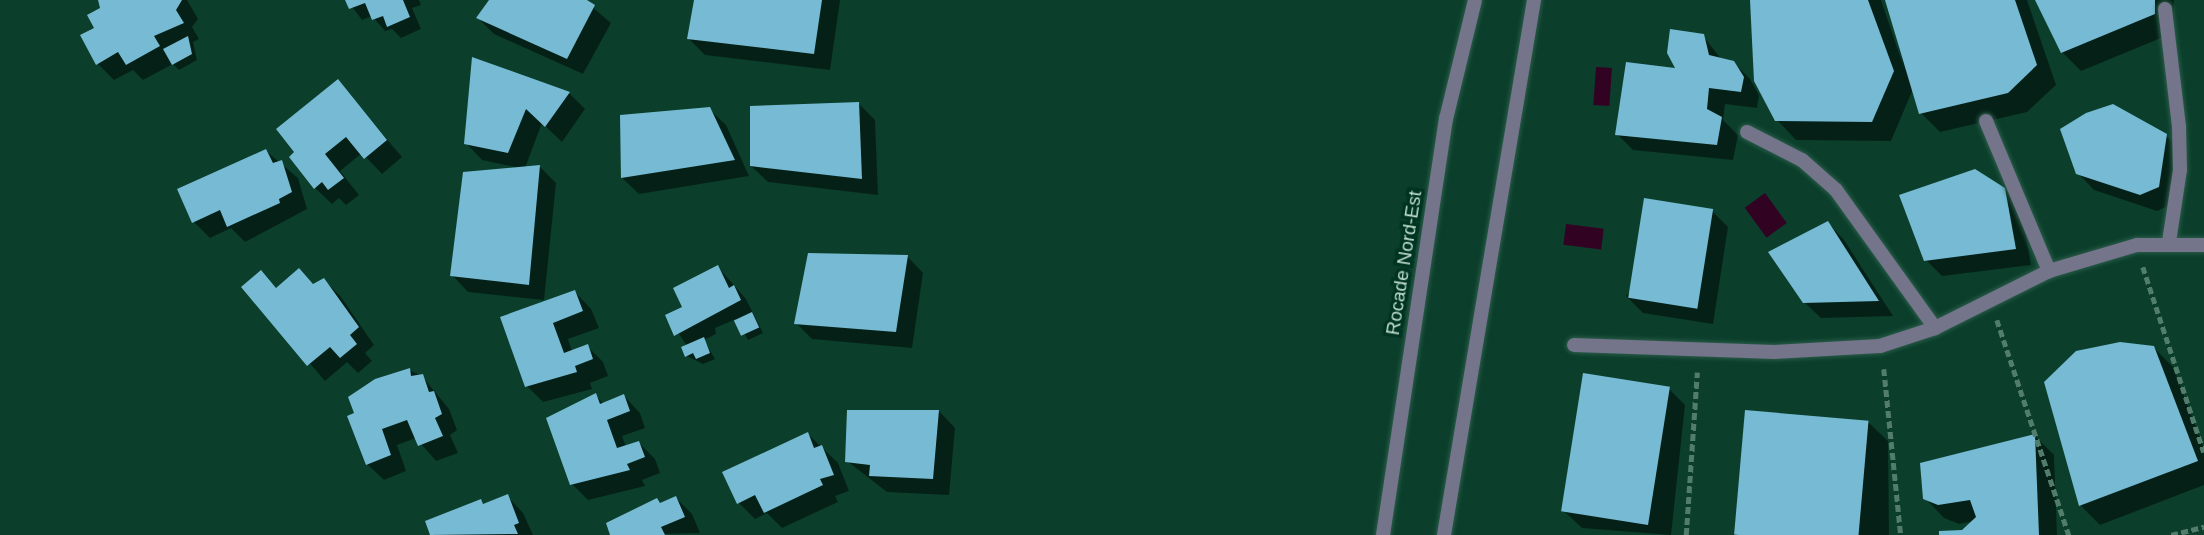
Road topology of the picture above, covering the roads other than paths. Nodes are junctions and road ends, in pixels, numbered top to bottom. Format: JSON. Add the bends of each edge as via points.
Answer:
{"nodes":[{"id":1,"x":1475,"y":0,"type":"edge"},
{"id":2,"x":1534,"y":0,"type":"edge"},
{"id":3,"x":2165,"y":9,"type":"dead end"},
{"id":4,"x":1986,"y":121,"type":"dead end"},
{"id":5,"x":1747,"y":132,"type":"dead end"},
{"id":6,"x":2169,"y":242,"type":"junction"},
{"id":7,"x":2204,"y":245,"type":"edge"},
{"id":8,"x":2049,"y":271,"type":"junction"},
{"id":9,"x":1935,"y":328,"type":"junction"},
{"id":10,"x":1574,"y":345,"type":"dead end"},
{"id":11,"x":1383,"y":535,"type":"edge"},
{"id":12,"x":1444,"y":535,"type":"edge"}],
"edges":[{"from":1,"to":11,"type":"street","name":"Rocade Nord-Est","via":[[1446,119]]},
{"from":2,"to":12,"type":"street"},
{"from":3,"to":6,"type":"street","via":[[2180,170]]},
{"from":4,"to":8,"type":"street"},
{"from":5,"to":9,"type":"street","via":[[1802,160],[1836,190]]},
{"from":6,"to":7,"type":"street"},
{"from":6,"to":8,"type":"street","via":[[2137,245]]},
{"from":8,"to":9,"type":"street"},
{"from":9,"to":10,"type":"street","via":[[1880,346],[1830,351]]}]}
